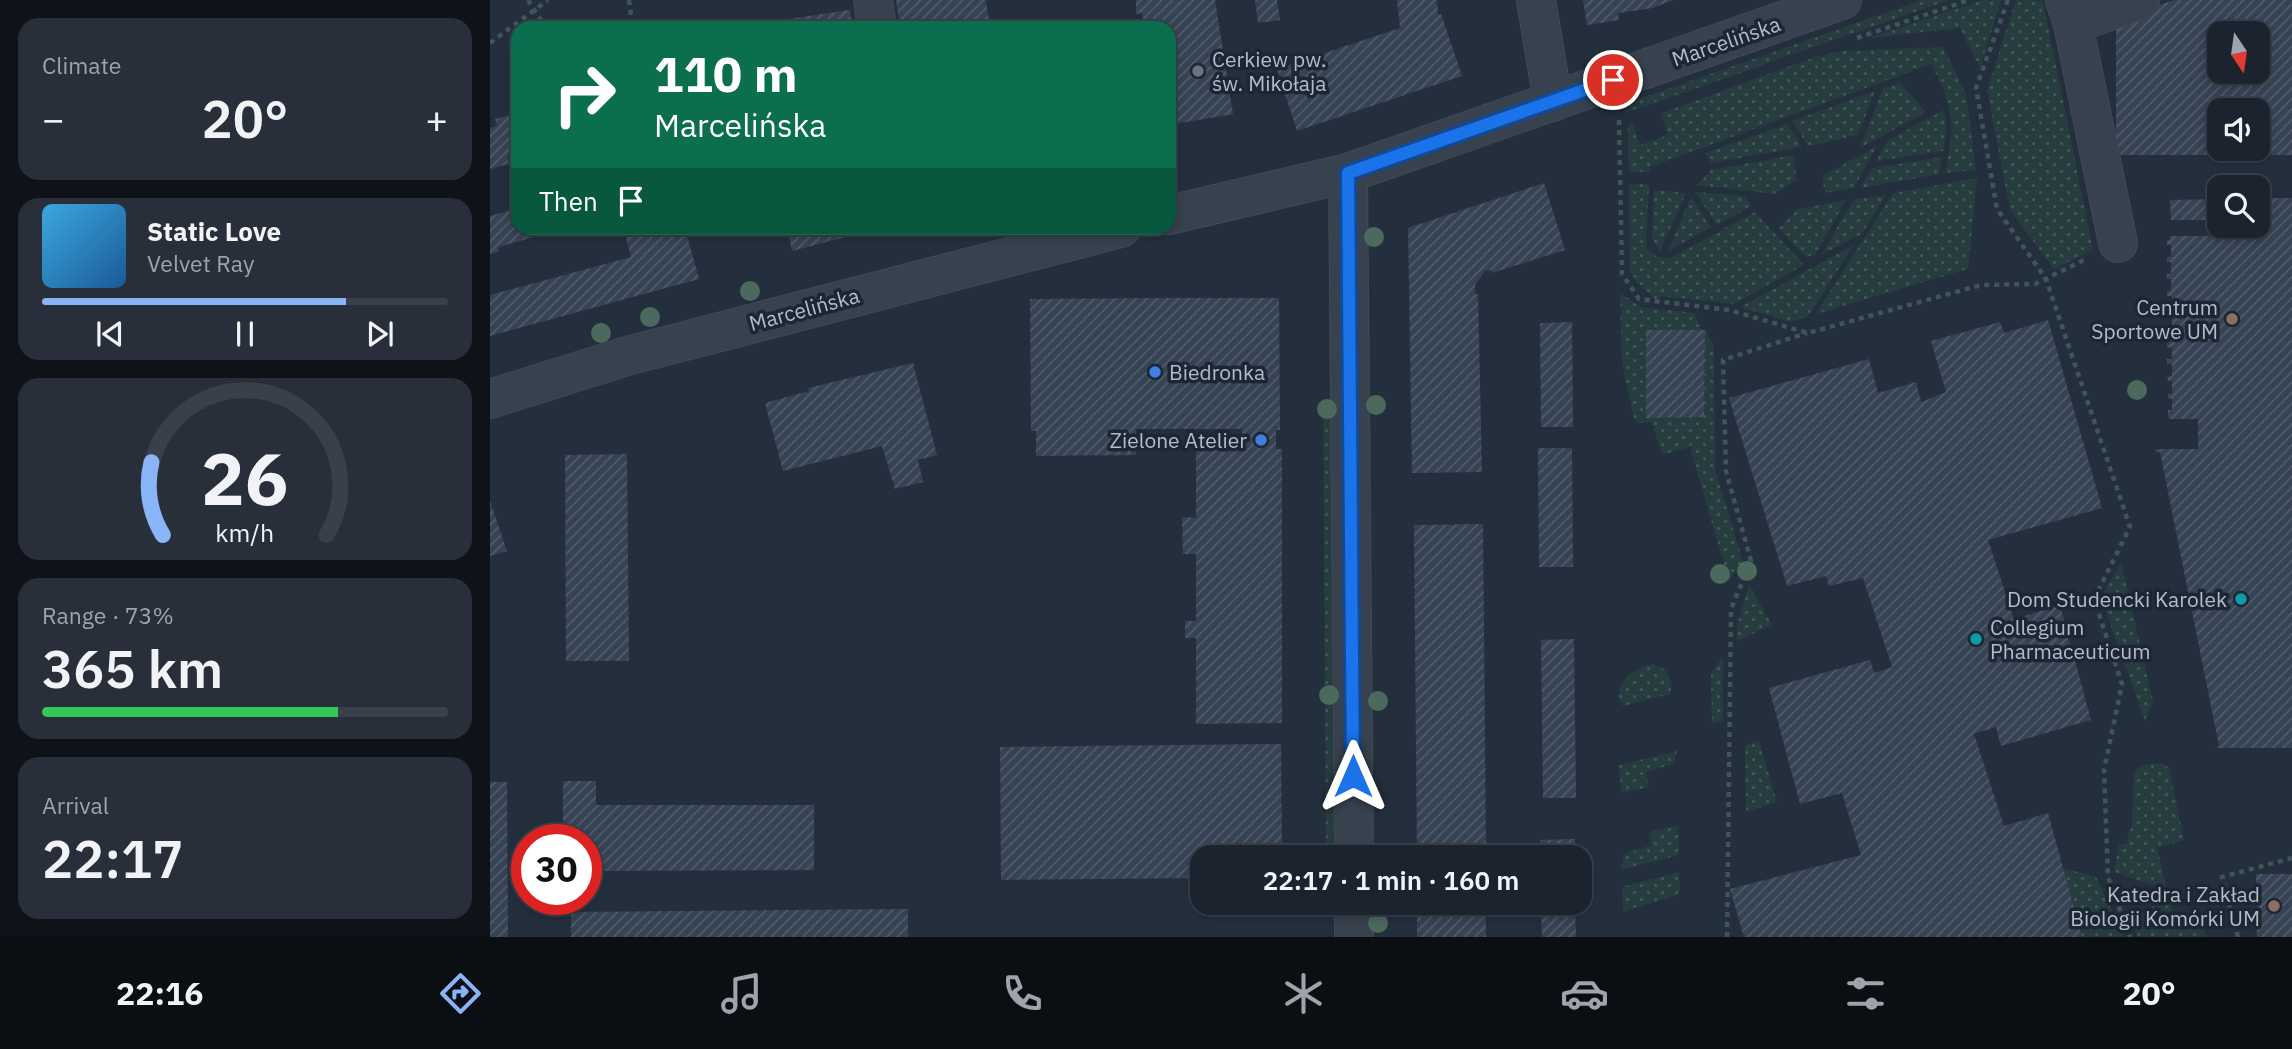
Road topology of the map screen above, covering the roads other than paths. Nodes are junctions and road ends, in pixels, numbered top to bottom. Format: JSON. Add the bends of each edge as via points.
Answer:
{"nodes":[{"id":1,"x":873,"y":0,"type":"edge"},
{"id":2,"x":1536,"y":0,"type":"edge"},
{"id":3,"x":2140,"y":0,"type":"edge"},
{"id":4,"x":1822,"y":3,"type":"edge"},
{"id":5,"x":2069,"y":12,"type":"edge"},
{"id":6,"x":876,"y":21,"type":"edge"},
{"id":7,"x":1553,"y":102,"type":"junction"},
{"id":8,"x":1348,"y":173,"type":"junction"},
{"id":9,"x":1176,"y":213,"type":"edge"},
{"id":10,"x":1094,"y":235,"type":"edge"},
{"id":11,"x":2118,"y":243,"type":"road end"},
{"id":12,"x":490,"y":400,"type":"edge"},
{"id":13,"x":1354,"y":845,"type":"edge"},
{"id":14,"x":1354,"y":915,"type":"edge"},
{"id":15,"x":1354,"y":937,"type":"edge"}],
"edges":[{"from":1,"to":6,"type":"street"},
{"from":2,"to":7,"type":"street"},
{"from":3,"to":5,"type":"street"},
{"from":4,"to":7,"type":"street","name":"Marcelińska"},
{"from":5,"to":11,"type":"street"},
{"from":7,"to":8,"type":"street","name":"Marcelińska"},
{"from":8,"to":9,"type":"street","name":"Marcelińska"},
{"from":8,"to":13,"type":"street"},
{"from":10,"to":12,"type":"street","name":"Marcelińska","via":[[627,356]]},
{"from":14,"to":15,"type":"street"}]}
